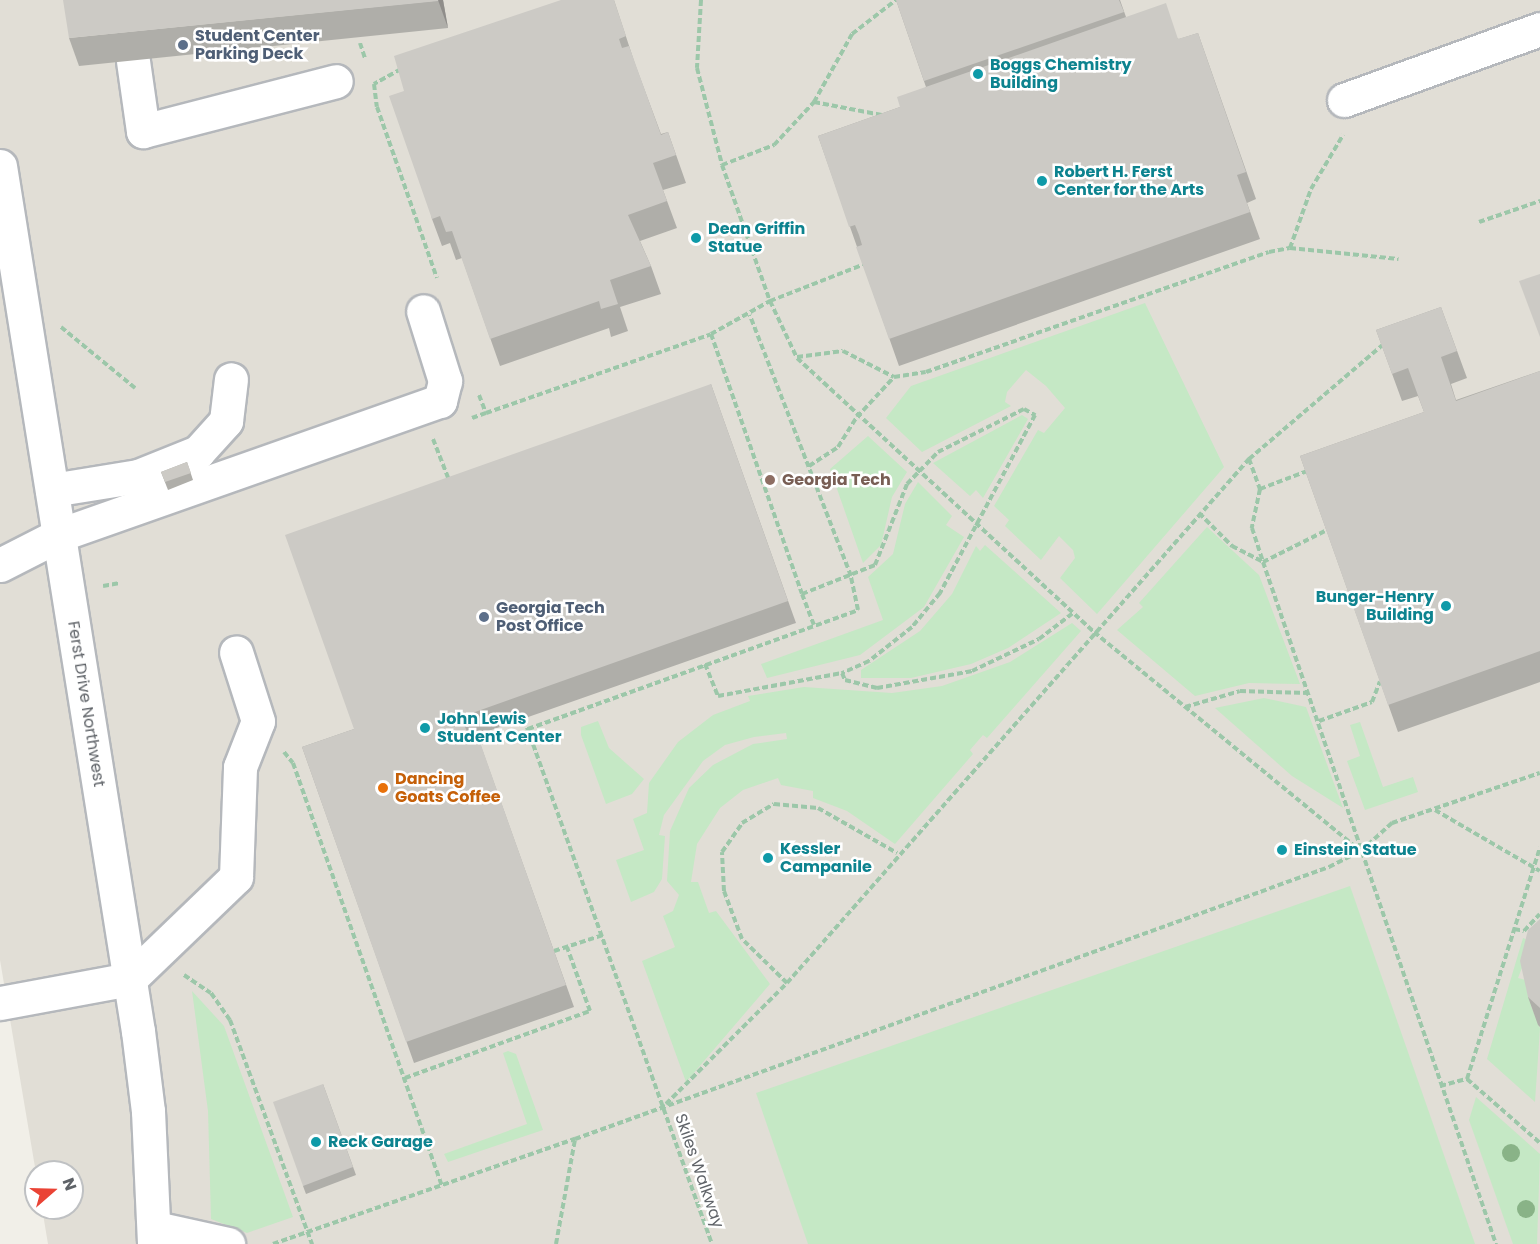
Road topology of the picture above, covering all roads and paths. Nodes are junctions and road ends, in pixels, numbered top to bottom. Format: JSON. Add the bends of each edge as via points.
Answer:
{"nodes":[{"id":1,"x":701,"y":0,"type":"edge"},
{"id":2,"x":896,"y":0,"type":"edge"},
{"id":3,"x":1540,"y":29,"type":"edge"},
{"id":4,"x":133,"y":61,"type":"edge"},
{"id":5,"x":409,"y":66,"type":"edge"},
{"id":6,"x":336,"y":81,"type":"dead end"},
{"id":7,"x":814,"y":102,"type":"junction"},
{"id":8,"x":1344,"y":116,"type":"joint"},
{"id":9,"x":890,"y":122,"type":"edge"},
{"id":10,"x":722,"y":165,"type":"junction"},
{"id":11,"x":0,"y":166,"type":"edge"},
{"id":12,"x":1540,"y":201,"type":"edge"},
{"id":13,"x":1479,"y":222,"type":"dead end"},
{"id":14,"x":1290,"y":248,"type":"junction"},
{"id":15,"x":1398,"y":259,"type":"dead end"},
{"id":16,"x":869,"y":262,"type":"edge"},
{"id":17,"x":21,"y":299,"type":"junction"},
{"id":18,"x":432,"y":300,"type":"joint"},
{"id":19,"x":770,"y":301,"type":"junction"},
{"id":20,"x":750,"y":314,"type":"junction"},
{"id":21,"x":711,"y":334,"type":"junction"},
{"id":22,"x":1391,"y":338,"type":"edge"},
{"id":23,"x":796,"y":357,"type":"junction"},
{"id":24,"x":894,"y":377,"type":"junction"},
{"id":25,"x":231,"y":379,"type":"dead end"},
{"id":26,"x":474,"y":383,"type":"dead end"},
{"id":27,"x":135,"y":388,"type":"dead end"},
{"id":28,"x":857,"y":417,"type":"junction"},
{"id":29,"x":430,"y":433,"type":"dead end"},
{"id":30,"x":1249,"y":459,"type":"junction"},
{"id":31,"x":1322,"y":465,"type":"edge"},
{"id":32,"x":809,"y":466,"type":"junction"},
{"id":33,"x":916,"y":471,"type":"junction"},
{"id":34,"x":452,"y":488,"type":"edge"},
{"id":35,"x":1260,"y":489,"type":"junction"},
{"id":36,"x":52,"y":490,"type":"junction"},
{"id":37,"x":1199,"y":513,"type":"junction"},
{"id":38,"x":975,"y":524,"type":"junction"},
{"id":39,"x":1325,"y":531,"type":"edge"},
{"id":40,"x":59,"y":535,"type":"junction"},
{"id":41,"x":1263,"y":562,"type":"junction"},
{"id":42,"x":0,"y":565,"type":"edge"},
{"id":43,"x":851,"y":576,"type":"junction"},
{"id":44,"x":802,"y":594,"type":"junction"},
{"id":45,"x":1073,"y":613,"type":"junction"},
{"id":46,"x":814,"y":625,"type":"junction"},
{"id":47,"x":1094,"y":632,"type":"junction"},
{"id":48,"x":236,"y":652,"type":"dead end"},
{"id":49,"x":705,"y":664,"type":"junction"},
{"id":50,"x":842,"y":673,"type":"junction"},
{"id":51,"x":1380,"y":681,"type":"edge"},
{"id":52,"x":1310,"y":693,"type":"junction"},
{"id":53,"x":1185,"y":707,"type":"junction"},
{"id":54,"x":524,"y":719,"type":"edge"},
{"id":55,"x":258,"y":721,"type":"junction"},
{"id":56,"x":1319,"y":721,"type":"junction"},
{"id":57,"x":528,"y":729,"type":"junction"},
{"id":58,"x":1540,"y":773,"type":"edge"},
{"id":59,"x":1435,"y":810,"type":"junction"},
{"id":60,"x":1540,"y":847,"type":"edge"},
{"id":61,"x":1361,"y":851,"type":"junction"},
{"id":62,"x":897,"y":853,"type":"junction"},
{"id":63,"x":1534,"y":867,"type":"junction"},
{"id":64,"x":1540,"y":871,"type":"edge"},
{"id":65,"x":1540,"y":914,"type":"edge"},
{"id":66,"x":1514,"y":928,"type":"junction"},
{"id":67,"x":1524,"y":931,"type":"junction"},
{"id":68,"x":603,"y":935,"type":"junction"},
{"id":69,"x":1532,"y":938,"type":"edge"},
{"id":70,"x":567,"y":947,"type":"junction"},
{"id":71,"x":554,"y":951,"type":"edge"},
{"id":72,"x":178,"y":972,"type":"dead end"},
{"id":73,"x":130,"y":979,"type":"junction"},
{"id":74,"x":787,"y":983,"type":"junction"},
{"id":75,"x":0,"y":1003,"type":"edge"},
{"id":76,"x":405,"y":1078,"type":"junction"},
{"id":77,"x":1467,"y":1079,"type":"junction"},
{"id":78,"x":1440,"y":1086,"type":"junction"},
{"id":79,"x":664,"y":1107,"type":"junction"},
{"id":80,"x":575,"y":1138,"type":"junction"},
{"id":81,"x":1540,"y":1143,"type":"edge"},
{"id":82,"x":442,"y":1185,"type":"junction"},
{"id":83,"x":308,"y":1232,"type":"junction"},
{"id":84,"x":154,"y":1236,"type":"edge"},
{"id":85,"x":228,"y":1244,"type":"edge"},
{"id":86,"x":273,"y":1244,"type":"edge"},
{"id":87,"x":312,"y":1244,"type":"edge"},
{"id":88,"x":556,"y":1244,"type":"edge"},
{"id":89,"x":712,"y":1244,"type":"edge"},
{"id":90,"x":1496,"y":1244,"type":"edge"}],
"edges":[{"from":1,"to":10,"type":"path","via":[[697,68]]},
{"from":2,"to":7,"type":"path","via":[[852,34]]},
{"from":3,"to":8,"type":"street"},
{"from":4,"to":6,"type":"street","via":[[143,131]]},
{"from":5,"to":18,"type":"path","via":[[374,84]]},
{"from":7,"to":9,"type":"path","via":[[887,116]]},
{"from":7,"to":10,"type":"path","via":[[774,145]]},
{"from":8,"to":14,"type":"path"},
{"from":10,"to":19,"type":"path"},
{"from":11,"to":17,"type":"street","name":"Ferst Drive Northwest"},
{"from":12,"to":13,"type":"path"},
{"from":14,"to":15,"type":"path"},
{"from":14,"to":24,"type":"path","via":[[963,362]]},
{"from":16,"to":19,"type":"path"},
{"from":17,"to":27,"type":"path","via":[[92,348]]},
{"from":17,"to":36,"type":"street","name":"Ferst Drive Northwest"},
{"from":18,"to":40,"type":"street","via":[[445,381],[440,400]]},
{"from":19,"to":20,"type":"path"},
{"from":19,"to":23,"type":"path"},
{"from":20,"to":21,"type":"path"},
{"from":20,"to":32,"type":"path"},
{"from":21,"to":26,"type":"path","via":[[486,414]]},
{"from":21,"to":44,"type":"path"},
{"from":22,"to":30,"type":"path"},
{"from":23,"to":24,"type":"path","via":[[843,351]]},
{"from":23,"to":28,"type":"path"},
{"from":24,"to":28,"type":"path"},
{"from":25,"to":36,"type":"street","via":[[226,422],[198,452],[138,476]]},
{"from":28,"to":32,"type":"path","via":[[838,447]]},
{"from":28,"to":33,"type":"path"},
{"from":29,"to":34,"type":"path"},
{"from":30,"to":35,"type":"path"},
{"from":30,"to":37,"type":"path"},
{"from":31,"to":35,"type":"path"},
{"from":32,"to":43,"type":"path"},
{"from":33,"to":38,"type":"path"},
{"from":33,"to":38,"type":"path","via":[[963,436],[1024,409],[1035,415]]},
{"from":33,"to":43,"type":"path","via":[[900,499],[882,556]]},
{"from":35,"to":41,"type":"path","via":[[1252,528]]},
{"from":36,"to":40,"type":"street","name":"Ferst Drive Northwest"},
{"from":37,"to":41,"type":"path","via":[[1232,546]]},
{"from":37,"to":47,"type":"path"},
{"from":38,"to":45,"type":"path"},
{"from":38,"to":50,"type":"path","via":[[940,593],[912,627],[869,661]]},
{"from":39,"to":41,"type":"path"},
{"from":40,"to":42,"type":"street"},
{"from":40,"to":73,"type":"street","name":"Ferst Drive Northwest"},
{"from":41,"to":52,"type":"path"},
{"from":43,"to":44,"type":"path"},
{"from":43,"to":46,"type":"path","via":[[858,610]]},
{"from":44,"to":46,"type":"path"},
{"from":45,"to":47,"type":"path"},
{"from":45,"to":50,"type":"path","via":[[1039,639],[972,671],[877,688],[854,686]]},
{"from":46,"to":49,"type":"path"},
{"from":47,"to":53,"type":"path"},
{"from":47,"to":62,"type":"path"},
{"from":48,"to":55,"type":"street"},
{"from":49,"to":50,"type":"path","via":[[718,696]]},
{"from":49,"to":57,"type":"path"},
{"from":51,"to":56,"type":"path","via":[[1372,702]]},
{"from":52,"to":53,"type":"path","via":[[1240,691]]},
{"from":52,"to":56,"type":"path"},
{"from":53,"to":61,"type":"path"},
{"from":54,"to":57,"type":"path","name":"Skiles Walkway"},
{"from":55,"to":73,"type":"street","via":[[240,767],[236,877]]},
{"from":55,"to":76,"type":"path","via":[[292,763]]},
{"from":56,"to":61,"type":"path"},
{"from":57,"to":68,"type":"path","name":"Skiles Walkway"},
{"from":58,"to":59,"type":"path"},
{"from":59,"to":61,"type":"path","via":[[1392,823]]},
{"from":59,"to":63,"type":"path"},
{"from":60,"to":63,"type":"path"},
{"from":61,"to":78,"type":"path"},
{"from":61,"to":79,"type":"path"},
{"from":62,"to":74,"type":"path"},
{"from":62,"to":74,"type":"path","via":[[818,808],[774,804],[742,823],[722,852],[724,891],[742,939]]},
{"from":63,"to":64,"type":"path"},
{"from":63,"to":66,"type":"path"},
{"from":65,"to":67,"type":"path"},
{"from":66,"to":67,"type":"path"},
{"from":66,"to":77,"type":"path"},
{"from":67,"to":69,"type":"path"},
{"from":68,"to":70,"type":"path"},
{"from":68,"to":79,"type":"path","name":"Skiles Walkway"},
{"from":70,"to":71,"type":"path"},
{"from":70,"to":76,"type":"path","via":[[590,1011]]},
{"from":72,"to":83,"type":"path","via":[[211,993],[230,1020]]},
{"from":73,"to":75,"type":"street"},
{"from":73,"to":84,"type":"street","name":"Ferst Drive Northwest","via":[[148,1111]]},
{"from":74,"to":79,"type":"path"},
{"from":76,"to":82,"type":"path"},
{"from":77,"to":78,"type":"path"},
{"from":77,"to":81,"type":"path"},
{"from":78,"to":90,"type":"path"},
{"from":79,"to":80,"type":"path"},
{"from":79,"to":89,"type":"path","name":"Skiles Walkway"},
{"from":80,"to":82,"type":"path"},
{"from":80,"to":88,"type":"path"},
{"from":82,"to":83,"type":"path"},
{"from":83,"to":86,"type":"path"},
{"from":83,"to":87,"type":"path"},
{"from":84,"to":85,"type":"street"}]}
